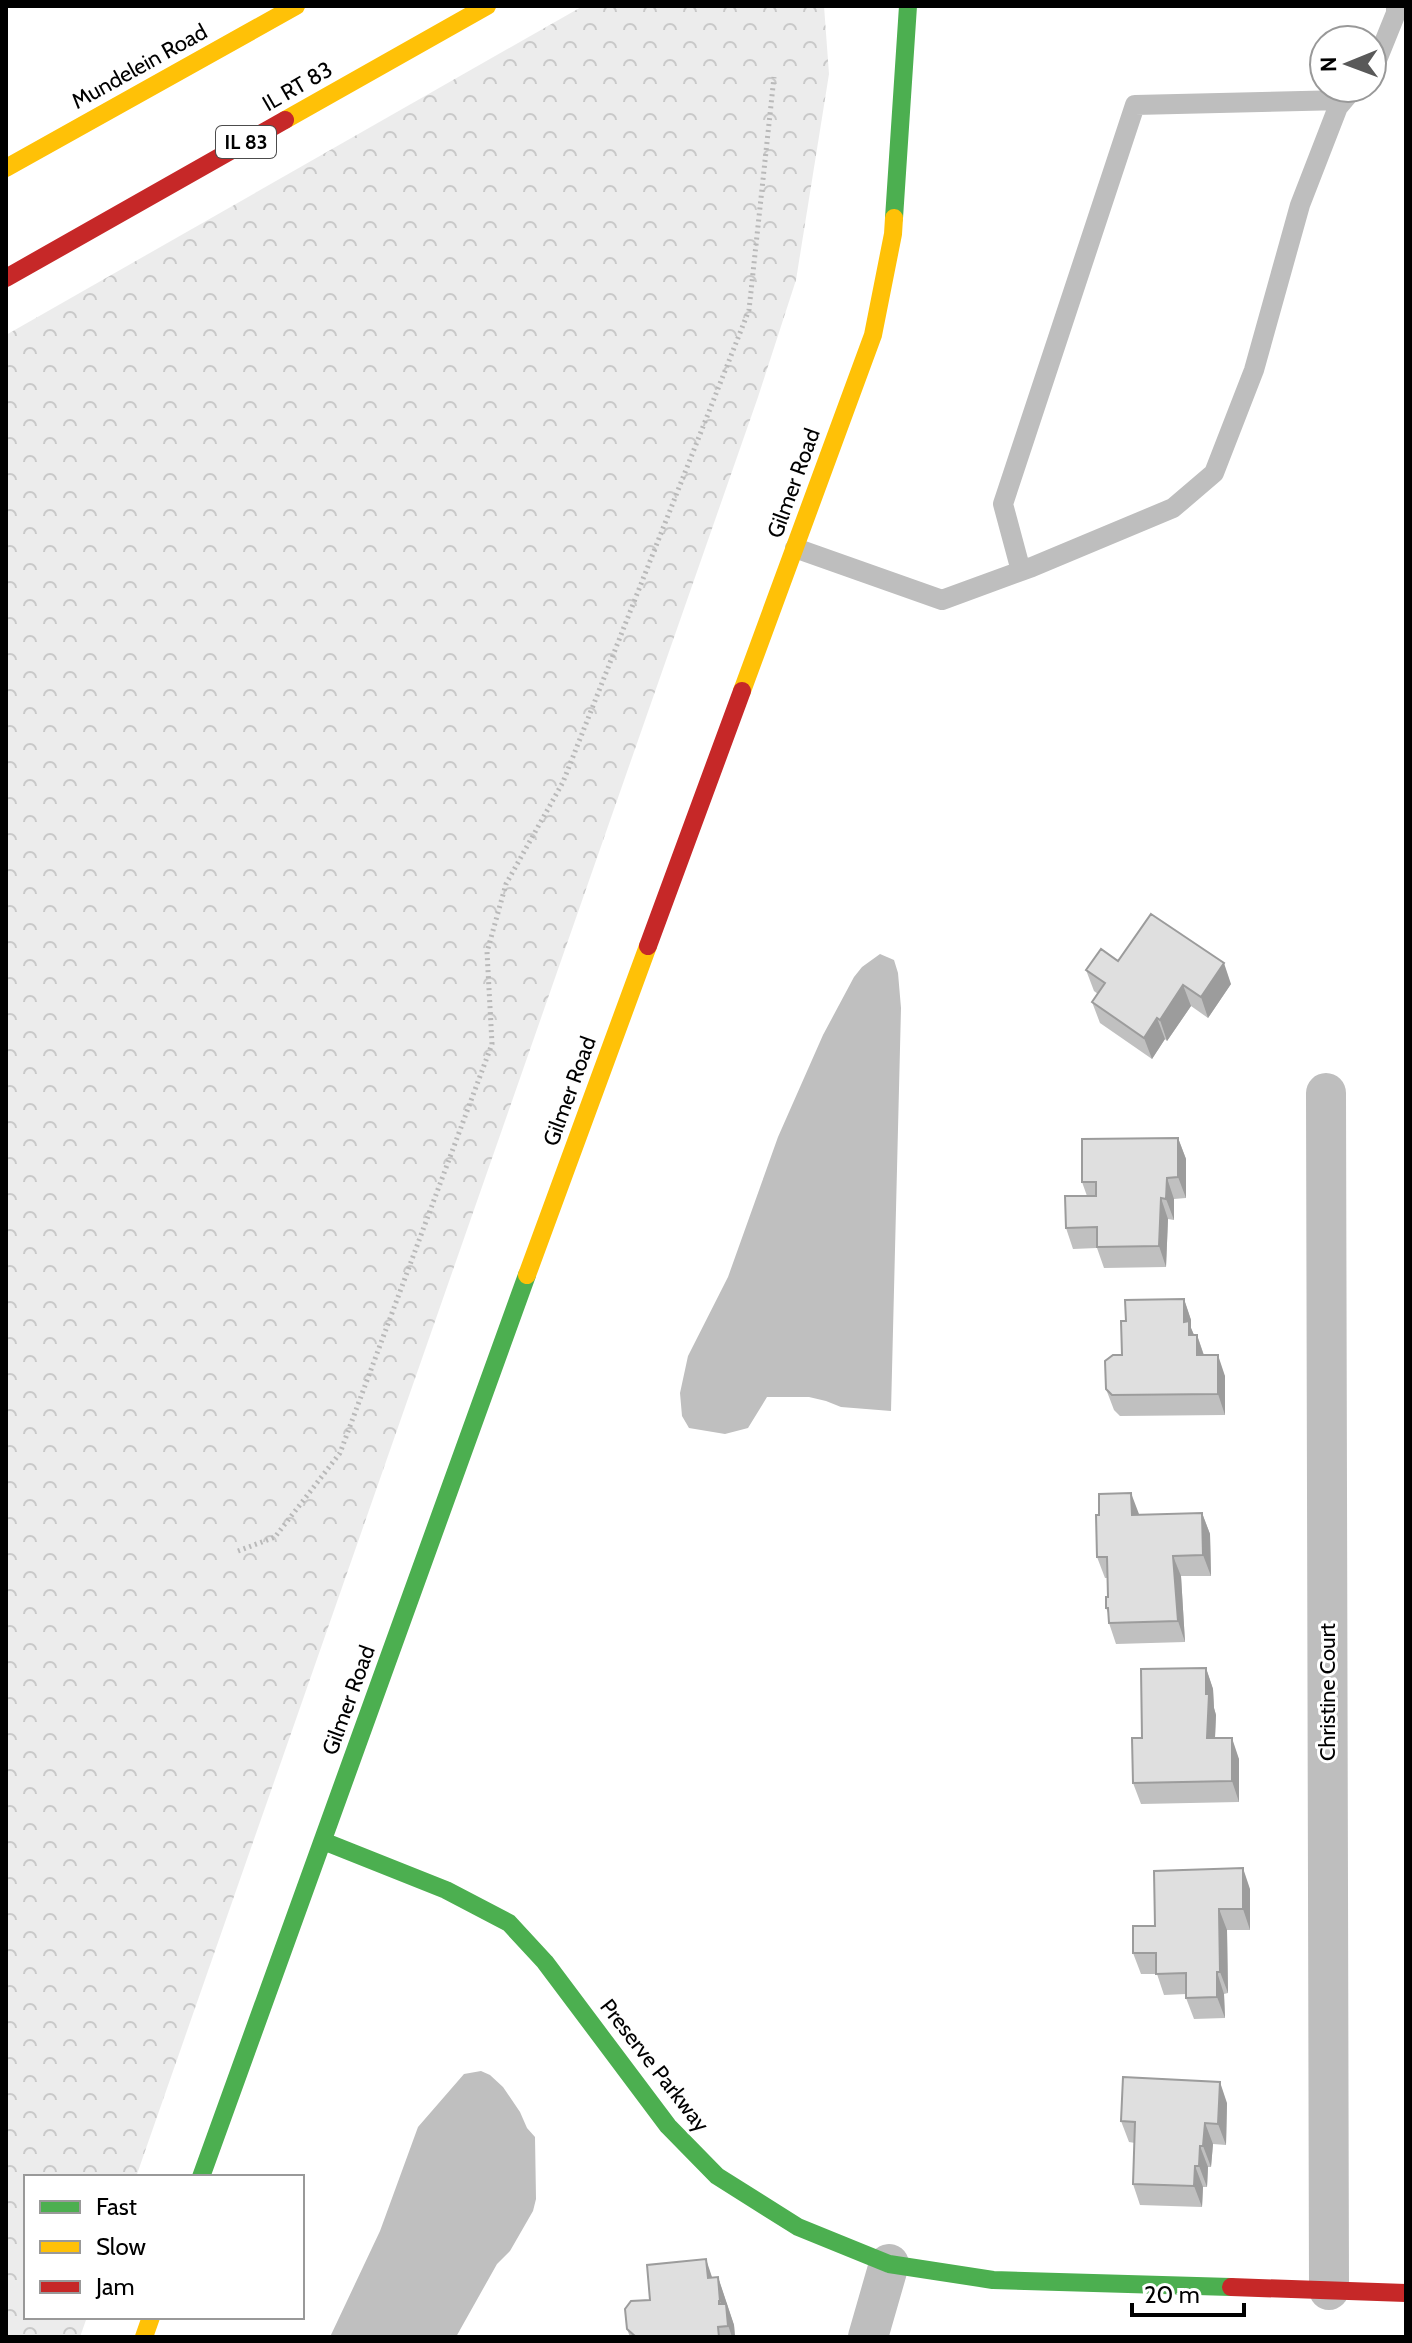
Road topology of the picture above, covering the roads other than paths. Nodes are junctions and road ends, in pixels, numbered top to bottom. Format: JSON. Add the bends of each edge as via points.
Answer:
{"nodes":[{"id":1,"x":296,"y":6,"type":"edge"},
{"id":2,"x":487,"y":6,"type":"edge"},
{"id":3,"x":908,"y":6,"type":"edge"},
{"id":4,"x":1396,"y":6,"type":"edge"},
{"id":5,"x":1388,"y":33,"type":"edge"},
{"id":6,"x":1308,"y":96,"type":"edge"},
{"id":7,"x":1341,"y":104,"type":"edge"},
{"id":8,"x":6,"y":168,"type":"edge"},
{"id":9,"x":6,"y":278,"type":"edge"},
{"id":10,"x":795,"y":548,"type":"junction"},
{"id":11,"x":1021,"y":571,"type":"junction"},
{"id":12,"x":1326,"y":1093,"type":"dead end"},
{"id":13,"x":323,"y":1841,"type":"junction"},
{"id":14,"x":202,"y":2175,"type":"edge"},
{"id":15,"x":889,"y":2264,"type":"junction"},
{"id":16,"x":1329,"y":2290,"type":"junction"},
{"id":17,"x":1406,"y":2293,"type":"edge"},
{"id":18,"x":868,"y":2337,"type":"edge"}],
"edges":[{"from":1,"to":8,"type":"street","name":"Mundelein Road"},
{"from":2,"to":9,"type":"street","name":"IL RT 83","number":"IL 83"},
{"from":3,"to":10,"type":"street","name":"Gilmer Road","via":[[893,234],[873,335]]},
{"from":4,"to":5,"type":"lane"},
{"from":6,"to":11,"type":"lane","via":[[1135,105],[1003,504]]},
{"from":7,"to":11,"type":"lane","via":[[1300,205],[1254,370],[1214,473],[1173,508]]},
{"from":10,"to":11,"type":"lane","via":[[942,600]]},
{"from":10,"to":13,"type":"street","name":"Gilmer Road"},
{"from":12,"to":16,"type":"street","name":"Christine Court"},
{"from":13,"to":14,"type":"street","name":"Gilmer Road"},
{"from":13,"to":15,"type":"street","name":"Preserve Parkway","via":[[446,1890],[509,1923],[545,1962],[668,2126],[717,2176],[798,2227]]},
{"from":15,"to":16,"type":"street","name":"Preserve Parkway","via":[[993,2280]]},
{"from":15,"to":18,"type":"street"},
{"from":16,"to":17,"type":"street","name":"Preserve Parkway"}]}
